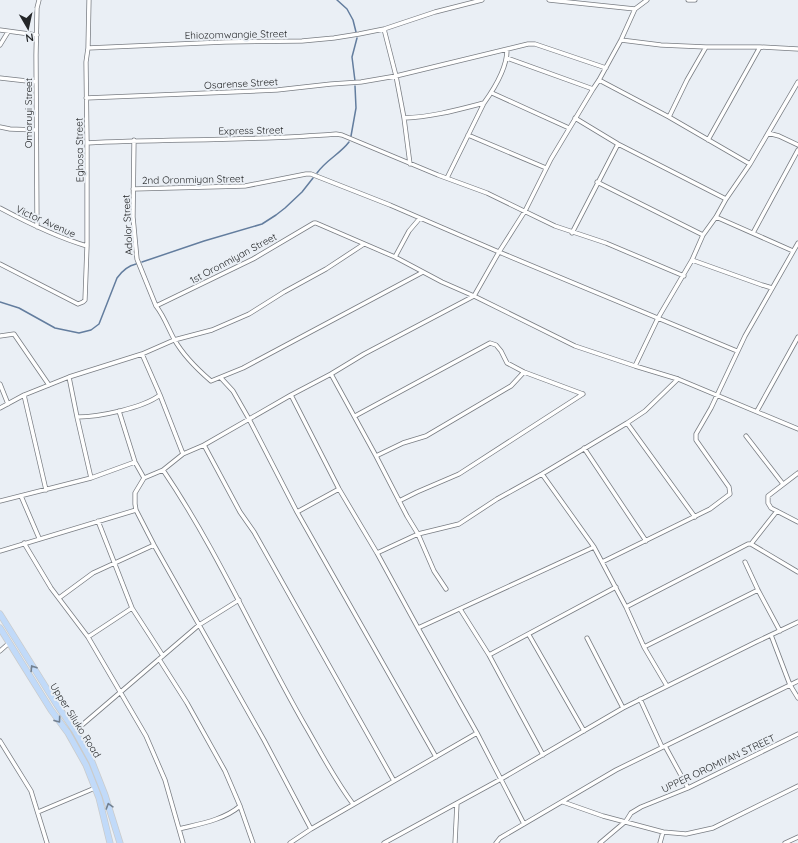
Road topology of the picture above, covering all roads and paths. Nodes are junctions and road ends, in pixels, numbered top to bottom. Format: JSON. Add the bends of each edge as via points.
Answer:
{"nodes":[{"id":1,"x":39,"y":0,"type":"edge"},
{"id":2,"x":89,"y":0,"type":"edge"},
{"id":3,"x":482,"y":0,"type":"edge"},
{"id":4,"x":549,"y":0,"type":"edge"},
{"id":5,"x":647,"y":0,"type":"edge"},
{"id":6,"x":688,"y":0,"type":"edge"},
{"id":7,"x":695,"y":0,"type":"edge"},
{"id":8,"x":635,"y":9,"type":"junction"},
{"id":9,"x":384,"y":29,"type":"junction"},
{"id":10,"x":0,"y":30,"type":"edge"},
{"id":11,"x":8,"y":32,"type":"junction"},
{"id":12,"x":37,"y":35,"type":"junction"},
{"id":13,"x":622,"y":40,"type":"junction"},
{"id":14,"x":0,"y":46,"type":"edge"},
{"id":15,"x":706,"y":47,"type":"junction"},
{"id":16,"x":760,"y":47,"type":"junction"},
{"id":17,"x":88,"y":48,"type":"junction"},
{"id":18,"x":798,"y":49,"type":"edge"},
{"id":19,"x":507,"y":50,"type":"junction"},
{"id":20,"x":507,"y":58,"type":"junction"},
{"id":21,"x":606,"y":68,"type":"junction"},
{"id":22,"x":396,"y":76,"type":"junction"},
{"id":23,"x":0,"y":78,"type":"edge"},
{"id":24,"x":599,"y":80,"type":"junction"},
{"id":25,"x":36,"y":82,"type":"junction"},
{"id":26,"x":798,"y":82,"type":"edge"},
{"id":27,"x":592,"y":89,"type":"junction"},
{"id":28,"x":492,"y":93,"type":"junction"},
{"id":29,"x":86,"y":98,"type":"junction"},
{"id":30,"x":484,"y":103,"type":"junction"},
{"id":31,"x":669,"y":117,"type":"junction"},
{"id":32,"x":404,"y":118,"type":"junction"},
{"id":33,"x":575,"y":118,"type":"junction"},
{"id":34,"x":0,"y":127,"type":"edge"},
{"id":35,"x":569,"y":128,"type":"junction"},
{"id":36,"x":36,"y":130,"type":"junction"},
{"id":37,"x":768,"y":134,"type":"junction"},
{"id":38,"x":468,"y":135,"type":"junction"},
{"id":39,"x":134,"y":140,"type":"junction"},
{"id":40,"x":708,"y":140,"type":"junction"},
{"id":41,"x":87,"y":142,"type":"junction"},
{"id":42,"x":618,"y":144,"type":"junction"},
{"id":43,"x":798,"y":145,"type":"edge"},
{"id":44,"x":798,"y":150,"type":"edge"},
{"id":45,"x":410,"y":164,"type":"junction"},
{"id":46,"x":750,"y":164,"type":"junction"},
{"id":47,"x":546,"y":168,"type":"junction"},
{"id":48,"x":447,"y":178,"type":"junction"},
{"id":49,"x":597,"y":182,"type":"junction"},
{"id":50,"x":133,"y":188,"type":"junction"},
{"id":51,"x":726,"y":199,"type":"junction"},
{"id":52,"x":0,"y":208,"type":"edge"},
{"id":53,"x":525,"y":211,"type":"junction"},
{"id":54,"x":716,"y":217,"type":"junction"},
{"id":55,"x":420,"y":218,"type":"junction"},
{"id":56,"x":37,"y":227,"type":"junction"},
{"id":57,"x":572,"y":233,"type":"junction"},
{"id":58,"x":703,"y":234,"type":"junction"},
{"id":59,"x":753,"y":234,"type":"junction"},
{"id":60,"x":798,"y":243,"type":"edge"},
{"id":61,"x":364,"y":244,"type":"junction"},
{"id":62,"x":86,"y":246,"type":"junction"},
{"id":63,"x":793,"y":251,"type":"junction"},
{"id":64,"x":499,"y":252,"type":"junction"},
{"id":65,"x":395,"y":257,"type":"junction"},
{"id":66,"x":692,"y":260,"type":"junction"},
{"id":67,"x":0,"y":264,"type":"edge"},
{"id":68,"x":423,"y":272,"type":"junction"},
{"id":69,"x":684,"y":276,"type":"junction"},
{"id":70,"x":772,"y":288,"type":"junction"},
{"id":71,"x":474,"y":296,"type":"junction"},
{"id":72,"x":156,"y":306,"type":"junction"},
{"id":73,"x":658,"y":318,"type":"junction"},
{"id":74,"x":0,"y":336,"type":"edge"},
{"id":75,"x":798,"y":337,"type":"edge"},
{"id":76,"x":174,"y":340,"type":"junction"},
{"id":77,"x":737,"y":351,"type":"junction"},
{"id":78,"x":142,"y":354,"type":"junction"},
{"id":79,"x":635,"y":366,"type":"junction"},
{"id":80,"x":524,"y":372,"type":"junction"},
{"id":81,"x":331,"y":374,"type":"junction"},
{"id":82,"x":69,"y":377,"type":"junction"},
{"id":83,"x":221,"y":378,"type":"junction"},
{"id":84,"x":678,"y":379,"type":"junction"},
{"id":85,"x":0,"y":384,"type":"edge"},
{"id":86,"x":49,"y":385,"type":"junction"},
{"id":87,"x":24,"y":395,"type":"junction"},
{"id":88,"x":160,"y":395,"type":"junction"},
{"id":89,"x":291,"y":395,"type":"junction"},
{"id":90,"x":716,"y":395,"type":"junction"},
{"id":91,"x":8,"y":404,"type":"junction"},
{"id":92,"x":0,"y":408,"type":"edge"},
{"id":93,"x":119,"y":411,"type":"junction"},
{"id":94,"x":757,"y":411,"type":"junction"},
{"id":95,"x":77,"y":416,"type":"junction"},
{"id":96,"x":355,"y":416,"type":"junction"},
{"id":97,"x":249,"y":419,"type":"junction"},
{"id":98,"x":627,"y":422,"type":"junction"},
{"id":99,"x":798,"y":429,"type":"edge"},
{"id":100,"x":746,"y":436,"type":"dead end"},
{"id":101,"x":204,"y":445,"type":"junction"},
{"id":102,"x":584,"y":448,"type":"junction"},
{"id":103,"x":183,"y":454,"type":"junction"},
{"id":104,"x":376,"y":456,"type":"junction"},
{"id":105,"x":135,"y":462,"type":"junction"},
{"id":106,"x":163,"y":470,"type":"junction"},
{"id":107,"x":542,"y":474,"type":"junction"},
{"id":108,"x":798,"y":474,"type":"edge"},
{"id":109,"x":91,"y":478,"type":"junction"},
{"id":110,"x":144,"y":478,"type":"junction"},
{"id":111,"x":783,"y":484,"type":"junction"},
{"id":112,"x":339,"y":489,"type":"junction"},
{"id":113,"x":46,"y":490,"type":"junction"},
{"id":114,"x":21,"y":496,"type":"junction"},
{"id":115,"x":0,"y":501,"type":"edge"},
{"id":116,"x":399,"y":501,"type":"junction"},
{"id":117,"x":136,"y":510,"type":"junction"},
{"id":118,"x":777,"y":511,"type":"junction"},
{"id":119,"x":297,"y":512,"type":"junction"},
{"id":120,"x":695,"y":517,"type":"junction"},
{"id":121,"x":98,"y":521,"type":"junction"},
{"id":122,"x":798,"y":522,"type":"edge"},
{"id":123,"x":418,"y":534,"type":"junction"},
{"id":124,"x":39,"y":538,"type":"junction"},
{"id":125,"x":646,"y":540,"type":"junction"},
{"id":126,"x":24,"y":543,"type":"junction"},
{"id":127,"x":751,"y":544,"type":"junction"},
{"id":128,"x":154,"y":545,"type":"junction"},
{"id":129,"x":594,"y":547,"type":"junction"},
{"id":130,"x":0,"y":551,"type":"edge"},
{"id":131,"x":377,"y":553,"type":"junction"},
{"id":132,"x":602,"y":562,"type":"junction"},
{"id":133,"x":745,"y":562,"type":"dead end"},
{"id":134,"x":115,"y":563,"type":"junction"},
{"id":135,"x":798,"y":572,"type":"edge"},
{"id":136,"x":616,"y":587,"type":"junction"},
{"id":137,"x":446,"y":589,"type":"dead end"},
{"id":138,"x":758,"y":590,"type":"junction"},
{"id":139,"x":60,"y":598,"type":"junction"},
{"id":140,"x":239,"y":600,"type":"junction"},
{"id":141,"x":626,"y":607,"type":"junction"},
{"id":142,"x":132,"y":608,"type":"junction"},
{"id":143,"x":460,"y":609,"type":"junction"},
{"id":144,"x":0,"y":614,"type":"edge"},
{"id":145,"x":798,"y":622,"type":"edge"},
{"id":146,"x":199,"y":625,"type":"junction"},
{"id":147,"x":0,"y":628,"type":"edge"},
{"id":148,"x":418,"y":628,"type":"junction"},
{"id":149,"x":780,"y":631,"type":"junction"},
{"id":150,"x":771,"y":634,"type":"junction"},
{"id":151,"x":529,"y":635,"type":"junction"},
{"id":152,"x":88,"y":637,"type":"junction"},
{"id":153,"x":587,"y":638,"type":"dead end"},
{"id":154,"x":9,"y":643,"type":"junction"},
{"id":155,"x":644,"y":647,"type":"junction"},
{"id":156,"x":0,"y":651,"type":"edge"},
{"id":157,"x":489,"y":655,"type":"junction"},
{"id":158,"x":161,"y":657,"type":"junction"},
{"id":159,"x":798,"y":681,"type":"edge"},
{"id":160,"x":790,"y":685,"type":"junction"},
{"id":161,"x":667,"y":686,"type":"junction"},
{"id":162,"x":121,"y":692,"type":"junction"},
{"id":163,"x":798,"y":698,"type":"edge"},
{"id":164,"x":640,"y":699,"type":"junction"},
{"id":165,"x":623,"y":708,"type":"junction"},
{"id":166,"x":75,"y":731,"type":"junction"},
{"id":167,"x":584,"y":731,"type":"junction"},
{"id":168,"x":477,"y":733,"type":"junction"},
{"id":169,"x":798,"y":735,"type":"edge"},
{"id":170,"x":0,"y":741,"type":"edge"},
{"id":171,"x":664,"y":746,"type":"junction"},
{"id":172,"x":543,"y":755,"type":"junction"},
{"id":173,"x":436,"y":757,"type":"junction"},
{"id":174,"x":501,"y":779,"type":"junction"},
{"id":175,"x":394,"y":781,"type":"junction"},
{"id":176,"x":798,"y":786,"type":"edge"},
{"id":177,"x":95,"y":788,"type":"junction"},
{"id":178,"x":688,"y":788,"type":"junction"},
{"id":179,"x":563,"y":802,"type":"junction"},
{"id":180,"x":457,"y":803,"type":"junction"},
{"id":181,"x":353,"y":804,"type":"junction"},
{"id":182,"x":240,"y":806,"type":"junction"},
{"id":183,"x":38,"y":812,"type":"junction"},
{"id":184,"x":626,"y":821,"type":"junction"},
{"id":185,"x":524,"y":824,"type":"junction"},
{"id":186,"x":179,"y":829,"type":"junction"},
{"id":187,"x":311,"y":829,"type":"junction"},
{"id":188,"x":663,"y":832,"type":"junction"},
{"id":189,"x":798,"y":837,"type":"edge"},
{"id":190,"x":47,"y":843,"type":"edge"},
{"id":191,"x":110,"y":843,"type":"edge"},
{"id":192,"x":120,"y":843,"type":"edge"},
{"id":193,"x":183,"y":843,"type":"edge"},
{"id":194,"x":253,"y":843,"type":"edge"},
{"id":195,"x":290,"y":843,"type":"edge"},
{"id":196,"x":384,"y":843,"type":"edge"},
{"id":197,"x":455,"y":843,"type":"edge"},
{"id":198,"x":496,"y":843,"type":"edge"},
{"id":199,"x":600,"y":843,"type":"edge"},
{"id":200,"x":660,"y":843,"type":"edge"},
{"id":201,"x":785,"y":843,"type":"edge"}],
"edges":[{"from":1,"to":12,"type":"street","name":"Omoruyi Street"},
{"from":2,"to":17,"type":"street","name":"Eghosa Street"},
{"from":3,"to":9,"type":"street","name":"Ehiozomwangie Street"},
{"from":4,"to":8,"type":"street"},
{"from":5,"to":8,"type":"street"},
{"from":6,"to":7,"type":"street"},
{"from":8,"to":13,"type":"street"},
{"from":9,"to":17,"type":"street","name":"Ehiozomwangie Street","via":[[302,41]]},
{"from":9,"to":22,"type":"street"},
{"from":10,"to":11,"type":"street"},
{"from":11,"to":12,"type":"street"},
{"from":11,"to":14,"type":"street"},
{"from":12,"to":25,"type":"street","name":"Omoruyi Street"},
{"from":13,"to":15,"type":"street"},
{"from":13,"to":21,"type":"street"},
{"from":15,"to":16,"type":"street"},
{"from":15,"to":31,"type":"street"},
{"from":16,"to":18,"type":"street"},
{"from":16,"to":40,"type":"street"},
{"from":17,"to":29,"type":"street","name":"Eghosa Street"},
{"from":19,"to":20,"type":"street"},
{"from":19,"to":21,"type":"street","name":"Osarense Street","via":[[535,44]]},
{"from":19,"to":22,"type":"street","name":"Osarense Street"},
{"from":20,"to":27,"type":"street"},
{"from":20,"to":28,"type":"street"},
{"from":21,"to":24,"type":"street"},
{"from":22,"to":29,"type":"street","name":"Osarense Street","via":[[277,90]]},
{"from":22,"to":32,"type":"street"},
{"from":23,"to":25,"type":"street"},
{"from":24,"to":27,"type":"street"},
{"from":24,"to":31,"type":"street"},
{"from":25,"to":36,"type":"street","name":"Omoruyi Street"},
{"from":26,"to":37,"type":"street"},
{"from":27,"to":33,"type":"street"},
{"from":28,"to":30,"type":"street"},
{"from":28,"to":35,"type":"street"},
{"from":29,"to":41,"type":"street","name":"Eghosa Street"},
{"from":30,"to":32,"type":"street","via":[[442,114]]},
{"from":30,"to":38,"type":"street"},
{"from":31,"to":40,"type":"street"},
{"from":32,"to":45,"type":"street"},
{"from":33,"to":35,"type":"street"},
{"from":33,"to":42,"type":"street"},
{"from":34,"to":36,"type":"street"},
{"from":35,"to":47,"type":"street"},
{"from":36,"to":56,"type":"street","name":"Omoruyi Street"},
{"from":37,"to":43,"type":"street"},
{"from":37,"to":46,"type":"street"},
{"from":38,"to":47,"type":"street"},
{"from":38,"to":48,"type":"street"},
{"from":39,"to":41,"type":"street","name":"Express Street"},
{"from":39,"to":45,"type":"street","name":"Express Street","via":[[273,138],[336,134]]},
{"from":39,"to":50,"type":"street","name":"Adolor Street"},
{"from":40,"to":46,"type":"street"},
{"from":41,"to":62,"type":"street","name":"Eghosa Street"},
{"from":42,"to":49,"type":"street"},
{"from":42,"to":51,"type":"street"},
{"from":44,"to":59,"type":"street"},
{"from":45,"to":48,"type":"street","name":"Express Street"},
{"from":46,"to":51,"type":"street"},
{"from":47,"to":53,"type":"street"},
{"from":48,"to":53,"type":"street","name":"Express Street"},
{"from":49,"to":57,"type":"street"},
{"from":49,"to":58,"type":"street"},
{"from":50,"to":55,"type":"street","name":"2nd Oronmiyan Street","via":[[245,186],[311,174]]},
{"from":50,"to":72,"type":"street","name":"Adolor Street","via":[[137,259]]},
{"from":51,"to":54,"type":"street"},
{"from":52,"to":56,"type":"street","name":"Victor Avenue"},
{"from":53,"to":57,"type":"street","name":"Express Street"},
{"from":53,"to":64,"type":"street"},
{"from":54,"to":58,"type":"street"},
{"from":54,"to":59,"type":"street"},
{"from":55,"to":64,"type":"street","name":"2nd Oronmiyan Street"},
{"from":55,"to":65,"type":"street","via":[[409,231]]},
{"from":56,"to":62,"type":"street","name":"Victor Avenue"},
{"from":57,"to":69,"type":"street","name":"Express Street","via":[[606,243]]},
{"from":58,"to":66,"type":"street"},
{"from":59,"to":63,"type":"street"},
{"from":60,"to":63,"type":"street"},
{"from":61,"to":65,"type":"street"},
{"from":61,"to":72,"type":"street","name":"1st Oronmiyan Street","via":[[314,223],[253,258]]},
{"from":61,"to":76,"type":"street","via":[[249,314],[212,330]]},
{"from":62,"to":67,"type":"street","name":"Eghosa Street","via":[[85,300],[78,304]]},
{"from":63,"to":70,"type":"street"},
{"from":64,"to":71,"type":"street"},
{"from":64,"to":73,"type":"street","name":"2nd Oronmiyan Street"},
{"from":65,"to":68,"type":"street"},
{"from":66,"to":69,"type":"street"},
{"from":66,"to":70,"type":"street"},
{"from":68,"to":71,"type":"street"},
{"from":68,"to":83,"type":"street"},
{"from":69,"to":73,"type":"street"},
{"from":70,"to":77,"type":"street"},
{"from":71,"to":79,"type":"street","via":[[575,346]]},
{"from":71,"to":81,"type":"street"},
{"from":72,"to":76,"type":"street","name":"Adolor Street"},
{"from":73,"to":77,"type":"street","name":"2nd Oronmiyan Street"},
{"from":73,"to":79,"type":"street"},
{"from":74,"to":86,"type":"street","via":[[14,334]]},
{"from":75,"to":94,"type":"street"},
{"from":76,"to":78,"type":"street"},
{"from":76,"to":83,"type":"street","name":"Adolor Street","via":[[193,365],[211,381]]},
{"from":77,"to":90,"type":"street"},
{"from":78,"to":82,"type":"street"},
{"from":78,"to":88,"type":"street"},
{"from":79,"to":84,"type":"street"},
{"from":80,"to":96,"type":"street","via":[[507,363],[496,345],[490,343]]},
{"from":80,"to":104,"type":"street","via":[[510,386],[426,436],[403,443]]},
{"from":80,"to":116,"type":"street","via":[[583,394],[459,474]]},
{"from":81,"to":89,"type":"street"},
{"from":81,"to":96,"type":"street"},
{"from":82,"to":86,"type":"street"},
{"from":82,"to":95,"type":"street"},
{"from":83,"to":97,"type":"street","via":[[233,391]]},
{"from":84,"to":90,"type":"street"},
{"from":84,"to":98,"type":"street","via":[[644,411]]},
{"from":85,"to":91,"type":"street"},
{"from":86,"to":87,"type":"street"},
{"from":87,"to":91,"type":"street"},
{"from":87,"to":113,"type":"street"},
{"from":88,"to":93,"type":"street","via":[[154,400]]},
{"from":88,"to":103,"type":"street"},
{"from":89,"to":97,"type":"street"},
{"from":89,"to":112,"type":"street"},
{"from":90,"to":94,"type":"street"},
{"from":90,"to":120,"type":"street","via":[[695,437],[729,488],[730,494]]},
{"from":91,"to":92,"type":"street"},
{"from":93,"to":95,"type":"street","via":[[90,417]]},
{"from":93,"to":105,"type":"street"},
{"from":94,"to":99,"type":"street"},
{"from":95,"to":109,"type":"street"},
{"from":96,"to":104,"type":"street"},
{"from":97,"to":101,"type":"street"},
{"from":97,"to":119,"type":"street"},
{"from":98,"to":102,"type":"street"},
{"from":98,"to":120,"type":"street"},
{"from":100,"to":111,"type":"street"},
{"from":101,"to":103,"type":"street"},
{"from":101,"to":175,"type":"street"},
{"from":102,"to":107,"type":"street"},
{"from":102,"to":125,"type":"street"},
{"from":103,"to":106,"type":"street"},
{"from":104,"to":116,"type":"street"},
{"from":105,"to":109,"type":"street"},
{"from":105,"to":110,"type":"street"},
{"from":106,"to":110,"type":"street"},
{"from":106,"to":140,"type":"street","via":[[200,529]]},
{"from":107,"to":123,"type":"street","via":[[459,524]]},
{"from":107,"to":129,"type":"street"},
{"from":108,"to":111,"type":"street"},
{"from":109,"to":113,"type":"street"},
{"from":110,"to":117,"type":"street","via":[[135,493]]},
{"from":111,"to":118,"type":"street","via":[[768,496],[771,508]]},
{"from":112,"to":119,"type":"street"},
{"from":112,"to":131,"type":"street"},
{"from":113,"to":114,"type":"street"},
{"from":114,"to":115,"type":"street"},
{"from":114,"to":124,"type":"street"},
{"from":116,"to":123,"type":"street"},
{"from":117,"to":121,"type":"street"},
{"from":117,"to":128,"type":"street"},
{"from":118,"to":122,"type":"street"},
{"from":118,"to":127,"type":"street"},
{"from":119,"to":173,"type":"street"},
{"from":120,"to":125,"type":"street"},
{"from":121,"to":124,"type":"street"},
{"from":121,"to":134,"type":"street"},
{"from":123,"to":131,"type":"street"},
{"from":123,"to":137,"type":"street","via":[[431,566]]},
{"from":124,"to":126,"type":"street"},
{"from":125,"to":132,"type":"street"},
{"from":126,"to":130,"type":"street"},
{"from":126,"to":139,"type":"street"},
{"from":127,"to":135,"type":"street"},
{"from":127,"to":141,"type":"street"},
{"from":128,"to":134,"type":"street"},
{"from":128,"to":146,"type":"street"},
{"from":129,"to":132,"type":"street"},
{"from":129,"to":143,"type":"street"},
{"from":131,"to":148,"type":"street"},
{"from":132,"to":136,"type":"street"},
{"from":133,"to":138,"type":"street"},
{"from":134,"to":139,"type":"street","via":[[93,573]]},
{"from":134,"to":142,"type":"street"},
{"from":136,"to":141,"type":"street"},
{"from":136,"to":151,"type":"street"},
{"from":138,"to":149,"type":"street"},
{"from":138,"to":155,"type":"street"},
{"from":139,"to":152,"type":"street"},
{"from":140,"to":146,"type":"street"},
{"from":140,"to":181,"type":"street","via":[[281,684],[338,783]]},
{"from":141,"to":155,"type":"street"},
{"from":142,"to":152,"type":"street"},
{"from":142,"to":158,"type":"street"},
{"from":143,"to":148,"type":"street"},
{"from":143,"to":157,"type":"street"},
{"from":166,"to":144,"type":"main road","name":"Upper Siluko Road","one_way":true},
{"from":145,"to":149,"type":"street"},
{"from":146,"to":158,"type":"street"},
{"from":146,"to":187,"type":"street"},
{"from":147,"to":154,"type":"main road","name":"Upper Siluko Road"},
{"from":148,"to":168,"type":"street"},
{"from":149,"to":150,"type":"street"},
{"from":150,"to":160,"type":"street"},
{"from":150,"to":161,"type":"street"},
{"from":151,"to":157,"type":"street"},
{"from":151,"to":167,"type":"street"},
{"from":152,"to":162,"type":"street"},
{"from":153,"to":165,"type":"street"},
{"from":154,"to":156,"type":"street"},
{"from":154,"to":177,"type":"main road","name":"Upper Siluko Road","one_way":true,"via":[[68,733],[86,765]]},
{"from":155,"to":161,"type":"street"},
{"from":157,"to":172,"type":"street"},
{"from":158,"to":162,"type":"street"},
{"from":158,"to":182,"type":"street","via":[[225,771]]},
{"from":159,"to":160,"type":"street"},
{"from":160,"to":163,"type":"street"},
{"from":160,"to":171,"type":"street"},
{"from":161,"to":164,"type":"street"},
{"from":162,"to":166,"type":"street"},
{"from":162,"to":186,"type":"street","via":[[146,736],[165,780]]},
{"from":164,"to":165,"type":"street"},
{"from":164,"to":171,"type":"street"},
{"from":165,"to":167,"type":"street"},
{"from":192,"to":166,"type":"main road","name":"Upper Siluko Road","one_way":true,"via":[[92,762]]},
{"from":167,"to":172,"type":"street"},
{"from":168,"to":173,"type":"street"},
{"from":168,"to":174,"type":"street"},
{"from":169,"to":178,"type":"street","name":"UPPER OROMIYAN STREET"},
{"from":170,"to":183,"type":"street","via":[[28,785]]},
{"from":171,"to":178,"type":"street"},
{"from":171,"to":179,"type":"street","via":[[616,770]]},
{"from":172,"to":174,"type":"street"},
{"from":173,"to":175,"type":"street"},
{"from":174,"to":180,"type":"street"},
{"from":174,"to":185,"type":"street"},
{"from":175,"to":181,"type":"street"},
{"from":176,"to":188,"type":"street","via":[[713,828],[686,834]]},
{"from":177,"to":183,"type":"street"},
{"from":177,"to":191,"type":"main road","name":"Upper Siluko Road"},
{"from":178,"to":184,"type":"street","name":"UPPER OROMIYAN STREET","via":[[641,807]]},
{"from":179,"to":184,"type":"street"},
{"from":179,"to":185,"type":"street"},
{"from":180,"to":196,"type":"street"},
{"from":180,"to":197,"type":"street"},
{"from":181,"to":187,"type":"street"},
{"from":182,"to":186,"type":"street","via":[[234,812]]},
{"from":182,"to":194,"type":"street"},
{"from":183,"to":190,"type":"street"},
{"from":184,"to":188,"type":"street"},
{"from":184,"to":199,"type":"street","name":"UPPER OROMIYAN STREET"},
{"from":185,"to":198,"type":"street"},
{"from":186,"to":193,"type":"street"},
{"from":187,"to":195,"type":"street"},
{"from":188,"to":200,"type":"street"},
{"from":189,"to":201,"type":"street"}]}
